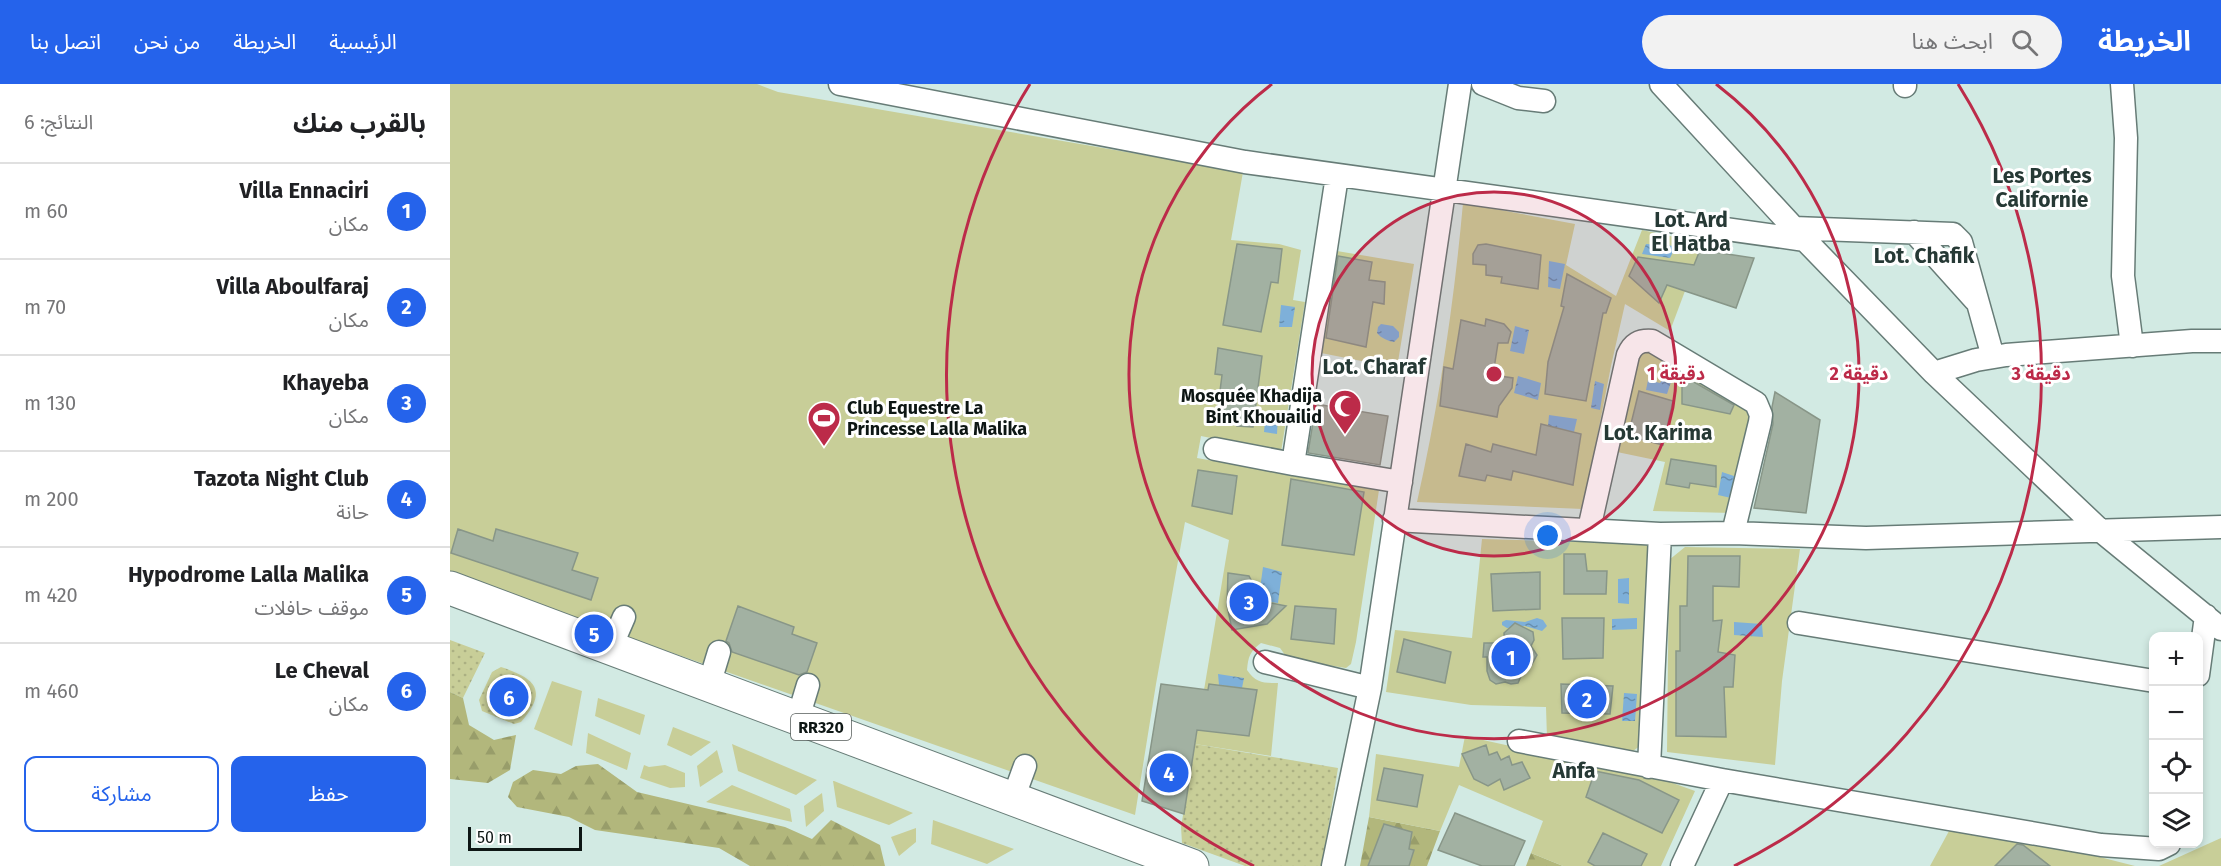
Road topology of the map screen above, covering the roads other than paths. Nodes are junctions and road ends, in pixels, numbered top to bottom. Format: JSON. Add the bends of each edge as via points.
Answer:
{"nodes":[{"id":1,"x":840,"y":84,"type":"edge"},
{"id":2,"x":1460,"y":84,"type":"edge"},
{"id":3,"x":1483,"y":84,"type":"edge"},
{"id":4,"x":1662,"y":84,"type":"edge"},
{"id":5,"x":2122,"y":84,"type":"edge"},
{"id":6,"x":1545,"y":101,"type":"dead end"},
{"id":7,"x":1337,"y":176,"type":"junction"},
{"id":8,"x":1443,"y":189,"type":"junction"},
{"id":9,"x":1800,"y":234,"type":"junction"},
{"id":10,"x":2221,"y":341,"type":"edge"},
{"id":11,"x":2132,"y":346,"type":"junction"},
{"id":12,"x":1993,"y":357,"type":"junction"},
{"id":13,"x":1934,"y":374,"type":"junction"},
{"id":14,"x":1215,"y":449,"type":"dead end"},
{"id":15,"x":1293,"y":464,"type":"junction"},
{"id":16,"x":1401,"y":482,"type":"junction"},
{"id":17,"x":1394,"y":520,"type":"junction"},
{"id":18,"x":2221,"y":527,"type":"edge"},
{"id":19,"x":1589,"y":528,"type":"junction"},
{"id":20,"x":2101,"y":531,"type":"junction"},
{"id":21,"x":1733,"y":533,"type":"junction"},
{"id":22,"x":1660,"y":534,"type":"junction"},
{"id":23,"x":452,"y":591,"type":"edge"},
{"id":24,"x":624,"y":617,"type":"dead end"},
{"id":25,"x":1799,"y":623,"type":"dead end"},
{"id":26,"x":2214,"y":623,"type":"edge"},
{"id":27,"x":612,"y":647,"type":"junction"},
{"id":28,"x":719,"y":652,"type":"dead end"},
{"id":29,"x":2203,"y":661,"type":"edge"},
{"id":30,"x":1265,"y":662,"type":"dead end"},
{"id":31,"x":2149,"y":680,"type":"edge"},
{"id":32,"x":709,"y":685,"type":"junction"},
{"id":33,"x":808,"y":685,"type":"dead end"},
{"id":34,"x":1370,"y":688,"type":"junction"},
{"id":35,"x":798,"y":718,"type":"junction"},
{"id":36,"x":1519,"y":741,"type":"dead end"},
{"id":37,"x":1025,"y":766,"type":"dead end"},
{"id":38,"x":1649,"y":767,"type":"junction"},
{"id":39,"x":1722,"y":780,"type":"junction"},
{"id":40,"x":1013,"y":799,"type":"junction"},
{"id":41,"x":1052,"y":824,"type":"junction"},
{"id":42,"x":2161,"y":848,"type":"edge"},
{"id":43,"x":1136,"y":866,"type":"edge"},
{"id":44,"x":1192,"y":866,"type":"edge"},
{"id":45,"x":1333,"y":866,"type":"edge"},
{"id":46,"x":1682,"y":866,"type":"edge"}],
"edges":[{"from":1,"to":7,"type":"street","via":[[1239,161]]},
{"from":2,"to":8,"type":"street"},
{"from":3,"to":6,"type":"street","via":[[1518,98]]},
{"from":4,"to":9,"type":"street"},
{"from":5,"to":11,"type":"street","via":[[2126,138],[2123,276]]},
{"from":7,"to":8,"type":"street"},
{"from":7,"to":15,"type":"street"},
{"from":8,"to":9,"type":"street"},
{"from":8,"to":16,"type":"street"},
{"from":9,"to":12,"type":"street","via":[[1914,232],[1978,304]]},
{"from":9,"to":13,"type":"street"},
{"from":10,"to":11,"type":"street"},
{"from":11,"to":12,"type":"street"},
{"from":12,"to":13,"type":"street"},
{"from":13,"to":20,"type":"street"},
{"from":14,"to":15,"type":"street"},
{"from":15,"to":16,"type":"street"},
{"from":16,"to":17,"type":"street"},
{"from":17,"to":19,"type":"street"},
{"from":17,"to":34,"type":"street"},
{"from":18,"to":20,"type":"street"},
{"from":19,"to":21,"type":"street","via":[[1628,355],[1631,348],[1644,340],[1652,341],[1756,403],[1759,409],[1760,422]]},
{"from":19,"to":22,"type":"street"},
{"from":20,"to":21,"type":"street","via":[[1866,538]]},
{"from":20,"to":26,"type":"street"},
{"from":21,"to":22,"type":"street"},
{"from":22,"to":38,"type":"street"},
{"from":23,"to":27,"type":"highway","number":"RR320"},
{"from":23,"to":41,"type":"highway","number":"RR320"},
{"from":24,"to":27,"type":"street"},
{"from":25,"to":31,"type":"street"},
{"from":26,"to":29,"type":"street"},
{"from":27,"to":32,"type":"highway","number":"RR320"},
{"from":28,"to":32,"type":"street"},
{"from":30,"to":34,"type":"street"},
{"from":32,"to":35,"type":"highway","number":"RR320"},
{"from":33,"to":35,"type":"street"},
{"from":34,"to":45,"type":"street"},
{"from":35,"to":40,"type":"highway","number":"RR320"},
{"from":36,"to":38,"type":"street"},
{"from":37,"to":40,"type":"street"},
{"from":38,"to":39,"type":"street"},
{"from":39,"to":42,"type":"street","via":[[2102,845]]},
{"from":39,"to":46,"type":"street"},
{"from":40,"to":41,"type":"highway","number":"RR320"},
{"from":41,"to":43,"type":"highway","number":"RR320"},
{"from":41,"to":44,"type":"highway","number":"RR320"}]}
